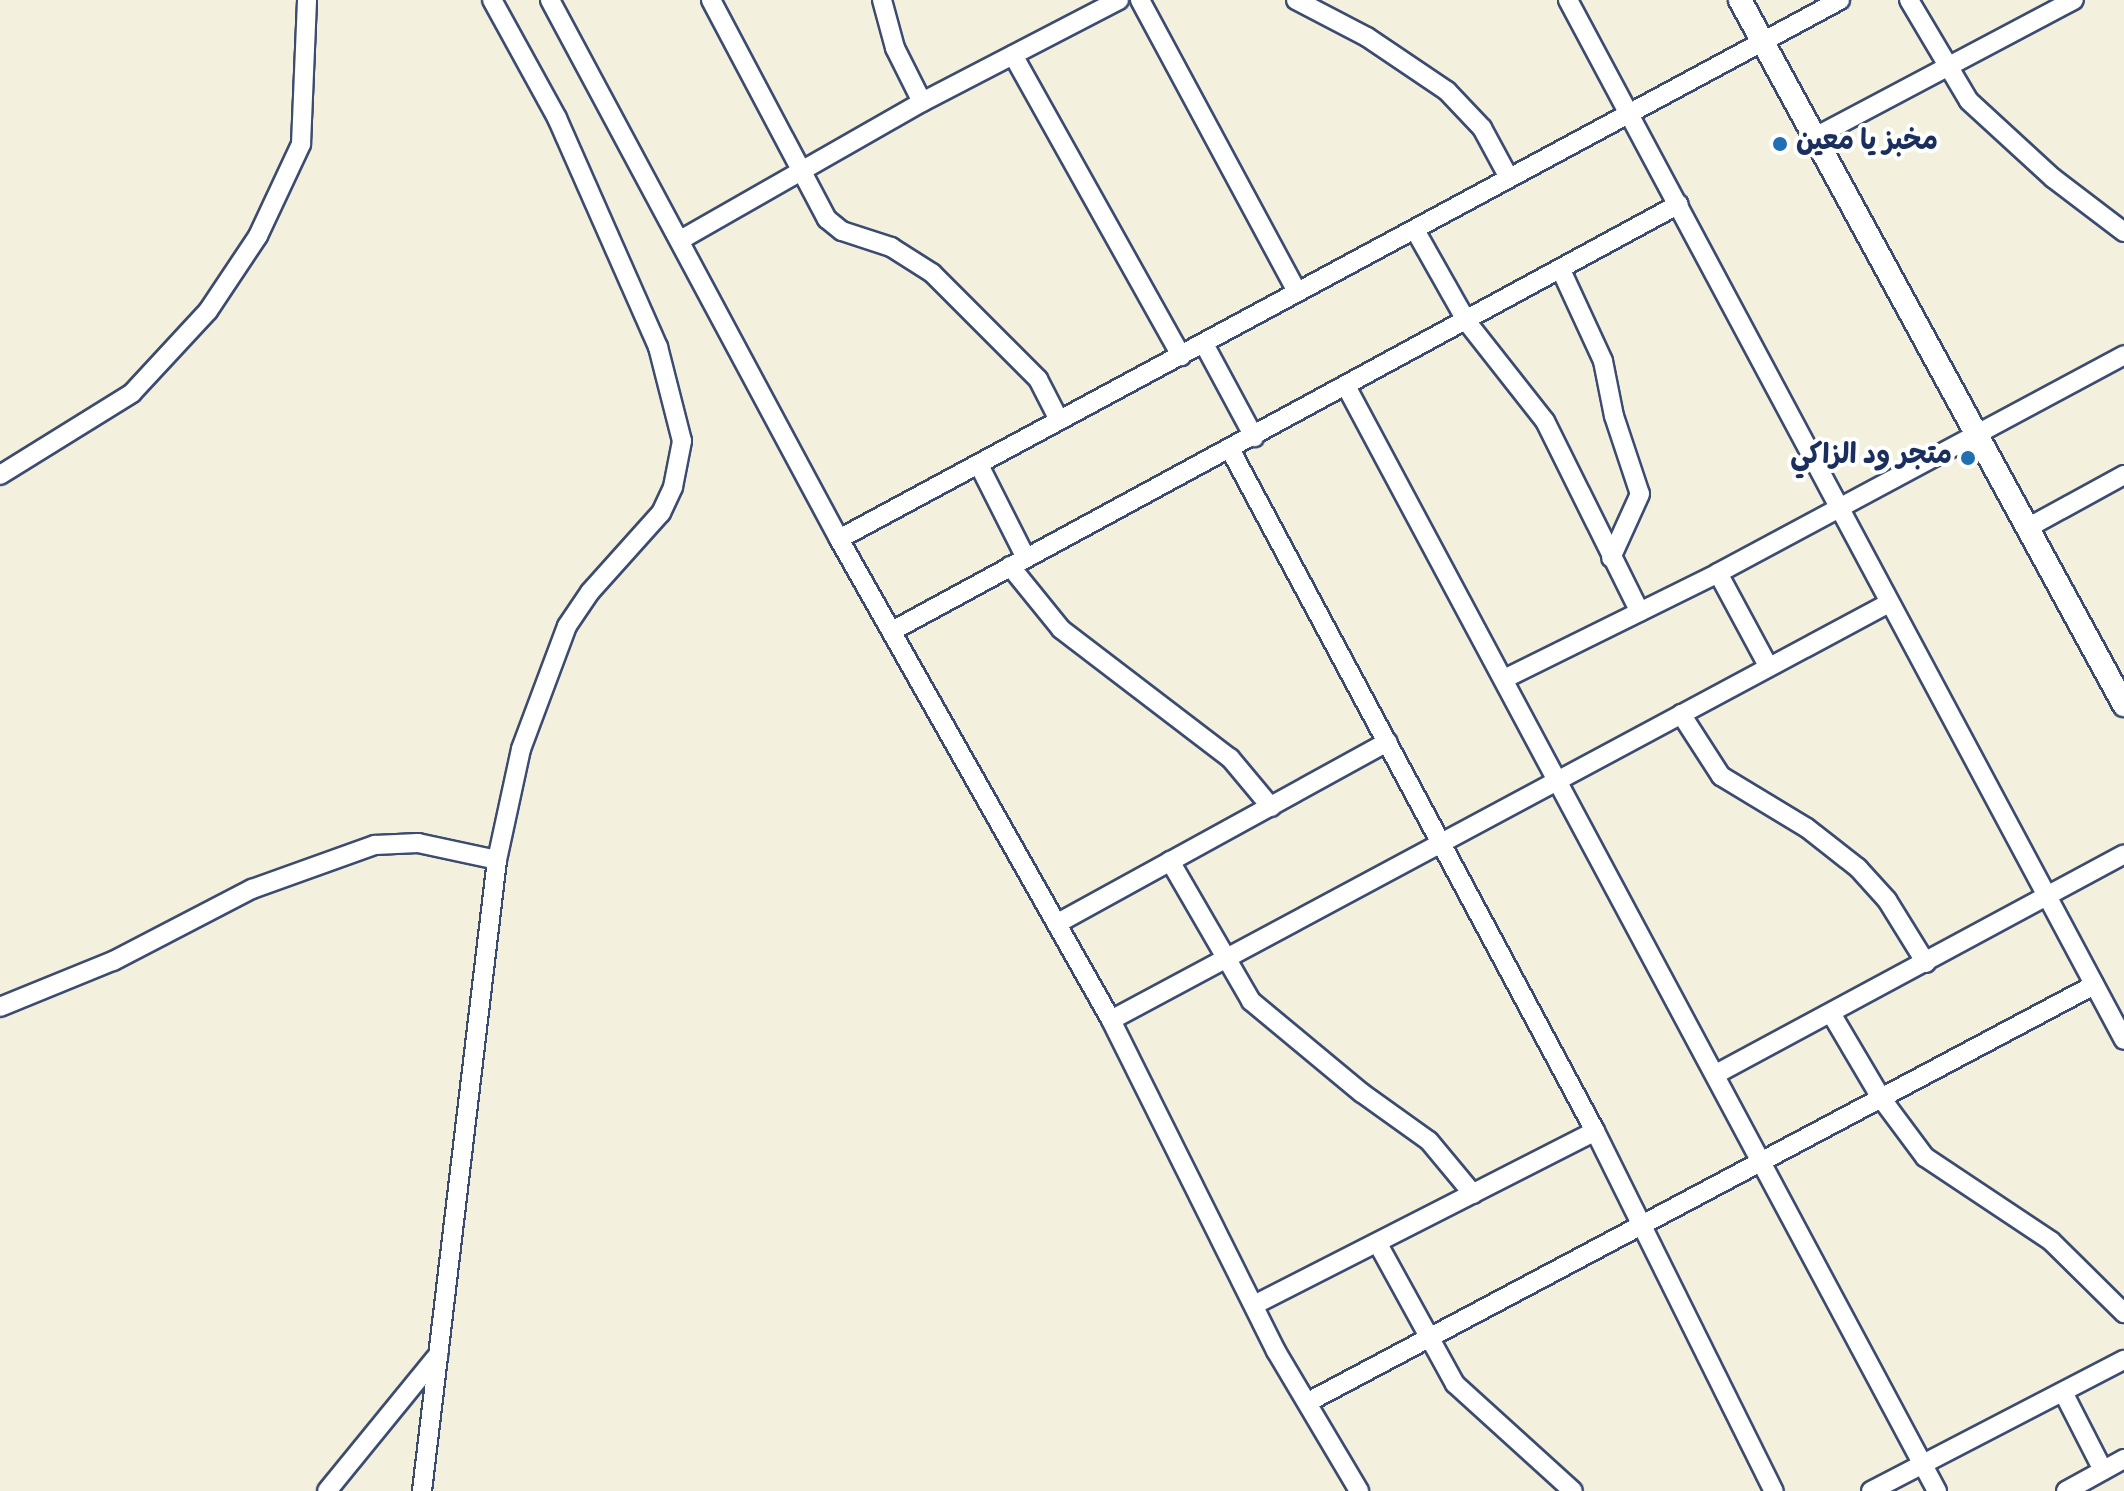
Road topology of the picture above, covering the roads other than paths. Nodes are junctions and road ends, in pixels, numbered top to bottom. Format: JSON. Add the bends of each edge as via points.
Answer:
{"nodes":[{"id":1,"x":307,"y":0,"type":"edge"},
{"id":2,"x":492,"y":0,"type":"edge"},
{"id":3,"x":550,"y":0,"type":"edge"},
{"id":4,"x":711,"y":0,"type":"edge"},
{"id":5,"x":882,"y":0,"type":"edge"},
{"id":6,"x":1119,"y":0,"type":"edge"},
{"id":7,"x":1140,"y":0,"type":"edge"},
{"id":8,"x":1296,"y":0,"type":"edge"},
{"id":9,"x":1568,"y":0,"type":"edge"},
{"id":10,"x":1740,"y":0,"type":"edge"},
{"id":11,"x":1840,"y":0,"type":"edge"},
{"id":12,"x":1909,"y":0,"type":"edge"},
{"id":13,"x":2074,"y":0,"type":"edge"},
{"id":14,"x":1761,"y":41,"type":"junction"},
{"id":15,"x":1013,"y":55,"type":"junction"},
{"id":16,"x":1944,"y":67,"type":"junction"},
{"id":17,"x":922,"y":102,"type":"junction"},
{"id":18,"x":1628,"y":110,"type":"junction"},
{"id":19,"x":1813,"y":138,"type":"junction"},
{"id":20,"x":800,"y":172,"type":"junction"},
{"id":21,"x":1508,"y":176,"type":"junction"},
{"id":22,"x":1679,"y":204,"type":"junction"},
{"id":23,"x":1415,"y":230,"type":"junction"},
{"id":24,"x":2124,"y":232,"type":"edge"},
{"id":25,"x":682,"y":239,"type":"junction"},
{"id":26,"x":1561,"y":270,"type":"junction"},
{"id":27,"x":1297,"y":291,"type":"junction"},
{"id":28,"x":1467,"y":322,"type":"junction"},
{"id":29,"x":1204,"y":344,"type":"junction"},
{"id":30,"x":2124,"y":355,"type":"edge"},
{"id":31,"x":1181,"y":356,"type":"junction"},
{"id":32,"x":1346,"y":386,"type":"junction"},
{"id":33,"x":1059,"y":420,"type":"junction"},
{"id":34,"x":1978,"y":434,"type":"junction"},
{"id":35,"x":1254,"y":437,"type":"junction"},
{"id":36,"x":1231,"y":451,"type":"junction"},
{"id":37,"x":979,"y":465,"type":"junction"},
{"id":38,"x":0,"y":475,"type":"edge"},
{"id":39,"x":2124,"y":475,"type":"edge"},
{"id":40,"x":1840,"y":508,"type":"junction"},
{"id":41,"x":2029,"y":527,"type":"junction"},
{"id":42,"x":839,"y":539,"type":"junction"},
{"id":43,"x":1611,"y":558,"type":"junction"},
{"id":44,"x":1018,"y":562,"type":"junction"},
{"id":45,"x":1718,"y":573,"type":"junction"},
{"id":46,"x":1889,"y":603,"type":"junction"},
{"id":47,"x":1640,"y":612,"type":"junction"},
{"id":48,"x":892,"y":631,"type":"junction"},
{"id":49,"x":1768,"y":666,"type":"junction"},
{"id":50,"x":1506,"y":678,"type":"junction"},
{"id":51,"x":2124,"y":705,"type":"edge"},
{"id":52,"x":1681,"y":714,"type":"junction"},
{"id":53,"x":1387,"y":742,"type":"junction"},
{"id":54,"x":1560,"y":778,"type":"junction"},
{"id":55,"x":1271,"y":807,"type":"junction"},
{"id":56,"x":1444,"y":843,"type":"junction"},
{"id":57,"x":2124,"y":854,"type":"edge"},
{"id":58,"x":497,"y":860,"type":"junction"},
{"id":59,"x":1170,"y":861,"type":"junction"},
{"id":60,"x":2047,"y":896,"type":"junction"},
{"id":61,"x":1058,"y":923,"type":"junction"},
{"id":62,"x":1225,"y":958,"type":"junction"},
{"id":63,"x":1926,"y":963,"type":"junction"},
{"id":64,"x":2094,"y":985,"type":"junction"},
{"id":65,"x":0,"y":1007,"type":"edge"},
{"id":66,"x":1832,"y":1015,"type":"junction"},
{"id":67,"x":1111,"y":1020,"type":"junction"},
{"id":68,"x":2124,"y":1040,"type":"edge"},
{"id":69,"x":1718,"y":1073,"type":"junction"},
{"id":70,"x":1881,"y":1098,"type":"junction"},
{"id":71,"x":1595,"y":1131,"type":"junction"},
{"id":72,"x":1763,"y":1162,"type":"junction"},
{"id":73,"x":1473,"y":1194,"type":"junction"},
{"id":74,"x":1644,"y":1225,"type":"junction"},
{"id":75,"x":1378,"y":1244,"type":"junction"},
{"id":76,"x":1254,"y":1305,"type":"junction"},
{"id":77,"x":2124,"y":1313,"type":"edge"},
{"id":78,"x":1429,"y":1338,"type":"junction"},
{"id":79,"x":438,"y":1355,"type":"junction"},
{"id":80,"x":2124,"y":1360,"type":"edge"},
{"id":81,"x":2063,"y":1392,"type":"junction"},
{"id":82,"x":1310,"y":1401,"type":"junction"},
{"id":83,"x":2124,"y":1459,"type":"edge"},
{"id":84,"x":1923,"y":1462,"type":"junction"},
{"id":85,"x":2103,"y":1470,"type":"junction"},
{"id":86,"x":327,"y":1491,"type":"edge"},
{"id":87,"x":422,"y":1491,"type":"edge"},
{"id":88,"x":1359,"y":1491,"type":"edge"},
{"id":89,"x":1573,"y":1491,"type":"edge"},
{"id":90,"x":1774,"y":1491,"type":"edge"},
{"id":91,"x":1871,"y":1491,"type":"edge"},
{"id":92,"x":1937,"y":1491,"type":"edge"},
{"id":93,"x":2066,"y":1491,"type":"edge"}],
"edges":[{"from":1,"to":38,"type":"street","via":[[301,144],[258,236],[208,311],[132,393]]},
{"from":2,"to":58,"type":"street","via":[[557,118],[658,347],[682,441],[673,487],[661,513],[590,592],[546,672],[521,749]]},
{"from":3,"to":25,"type":"street"},
{"from":4,"to":20,"type":"street"},
{"from":5,"to":17,"type":"street","via":[[895,48]]},
{"from":6,"to":15,"type":"street"},
{"from":7,"to":27,"type":"street"},
{"from":8,"to":21,"type":"street","via":[[1367,37],[1447,91],[1482,128]]},
{"from":9,"to":18,"type":"street"},
{"from":10,"to":14,"type":"street"},
{"from":11,"to":14,"type":"street"},
{"from":12,"to":16,"type":"street"},
{"from":13,"to":16,"type":"street"},
{"from":14,"to":18,"type":"street"},
{"from":14,"to":19,"type":"street"},
{"from":15,"to":17,"type":"street"},
{"from":15,"to":31,"type":"street"},
{"from":16,"to":19,"type":"street"},
{"from":16,"to":24,"type":"street","via":[[1999,131]]},
{"from":17,"to":20,"type":"street"},
{"from":18,"to":21,"type":"street"},
{"from":18,"to":22,"type":"street"},
{"from":19,"to":34,"type":"street"},
{"from":20,"to":25,"type":"street"},
{"from":20,"to":33,"type":"street","via":[[818,208],[842,231],[891,247],[932,273],[1038,379]]},
{"from":21,"to":23,"type":"street"},
{"from":22,"to":26,"type":"street"},
{"from":22,"to":40,"type":"street"},
{"from":23,"to":27,"type":"street"},
{"from":23,"to":28,"type":"street"},
{"from":25,"to":42,"type":"street"},
{"from":26,"to":28,"type":"street"},
{"from":26,"to":43,"type":"street","via":[[1603,361],[1614,416],[1640,494]]},
{"from":27,"to":29,"type":"street"},
{"from":28,"to":32,"type":"street"},
{"from":28,"to":43,"type":"street","via":[[1545,421]]},
{"from":29,"to":31,"type":"street"},
{"from":29,"to":35,"type":"street"},
{"from":30,"to":34,"type":"street"},
{"from":31,"to":33,"type":"street"},
{"from":32,"to":35,"type":"street"},
{"from":32,"to":50,"type":"street"},
{"from":33,"to":37,"type":"street"},
{"from":34,"to":40,"type":"street"},
{"from":34,"to":41,"type":"street"},
{"from":35,"to":36,"type":"street"},
{"from":36,"to":44,"type":"street"},
{"from":36,"to":53,"type":"street"},
{"from":37,"to":42,"type":"street"},
{"from":37,"to":44,"type":"street"},
{"from":39,"to":41,"type":"street"},
{"from":40,"to":45,"type":"street"},
{"from":40,"to":46,"type":"street"},
{"from":41,"to":51,"type":"street"},
{"from":42,"to":48,"type":"street"},
{"from":43,"to":47,"type":"street"},
{"from":44,"to":48,"type":"street"},
{"from":44,"to":55,"type":"street","via":[[1061,629],[1230,758]]},
{"from":45,"to":47,"type":"street"},
{"from":45,"to":49,"type":"street"},
{"from":46,"to":49,"type":"street"},
{"from":46,"to":60,"type":"street"},
{"from":47,"to":50,"type":"street"},
{"from":48,"to":61,"type":"street"},
{"from":49,"to":52,"type":"street"},
{"from":50,"to":54,"type":"street"},
{"from":52,"to":54,"type":"street"},
{"from":52,"to":63,"type":"street","via":[[1721,776],[1807,828],[1858,868],[1887,900]]},
{"from":53,"to":55,"type":"street"},
{"from":53,"to":56,"type":"street"},
{"from":54,"to":56,"type":"street"},
{"from":54,"to":69,"type":"street"},
{"from":55,"to":59,"type":"street"},
{"from":56,"to":62,"type":"street"},
{"from":56,"to":71,"type":"street"},
{"from":57,"to":60,"type":"street"},
{"from":58,"to":65,"type":"street","via":[[418,843],[375,845],[252,889],[113,961]]},
{"from":58,"to":79,"type":"street"},
{"from":59,"to":61,"type":"street"},
{"from":59,"to":62,"type":"street"},
{"from":60,"to":63,"type":"street"},
{"from":60,"to":64,"type":"street"},
{"from":61,"to":67,"type":"street"},
{"from":62,"to":67,"type":"street"},
{"from":62,"to":73,"type":"street","via":[[1251,1001],[1429,1141]]},
{"from":63,"to":66,"type":"street"},
{"from":64,"to":68,"type":"street"},
{"from":64,"to":70,"type":"street"},
{"from":66,"to":69,"type":"street"},
{"from":66,"to":70,"type":"street"},
{"from":67,"to":76,"type":"street"},
{"from":69,"to":72,"type":"street"},
{"from":70,"to":72,"type":"street"},
{"from":70,"to":77,"type":"street","via":[[1925,1157],[2051,1241]]},
{"from":71,"to":73,"type":"street"},
{"from":71,"to":74,"type":"street"},
{"from":72,"to":74,"type":"street"},
{"from":72,"to":84,"type":"street"},
{"from":73,"to":75,"type":"street"},
{"from":74,"to":78,"type":"street"},
{"from":74,"to":90,"type":"street"},
{"from":75,"to":76,"type":"street"},
{"from":75,"to":78,"type":"street"},
{"from":76,"to":82,"type":"street","via":[[1276,1351]]},
{"from":78,"to":82,"type":"street"},
{"from":78,"to":89,"type":"street","via":[[1455,1384]]},
{"from":79,"to":86,"type":"street"},
{"from":79,"to":87,"type":"street"},
{"from":80,"to":81,"type":"street"},
{"from":81,"to":84,"type":"street"},
{"from":81,"to":85,"type":"street"},
{"from":82,"to":88,"type":"street"},
{"from":83,"to":85,"type":"street"},
{"from":84,"to":91,"type":"street"},
{"from":84,"to":92,"type":"street"},
{"from":85,"to":93,"type":"street"}]}
